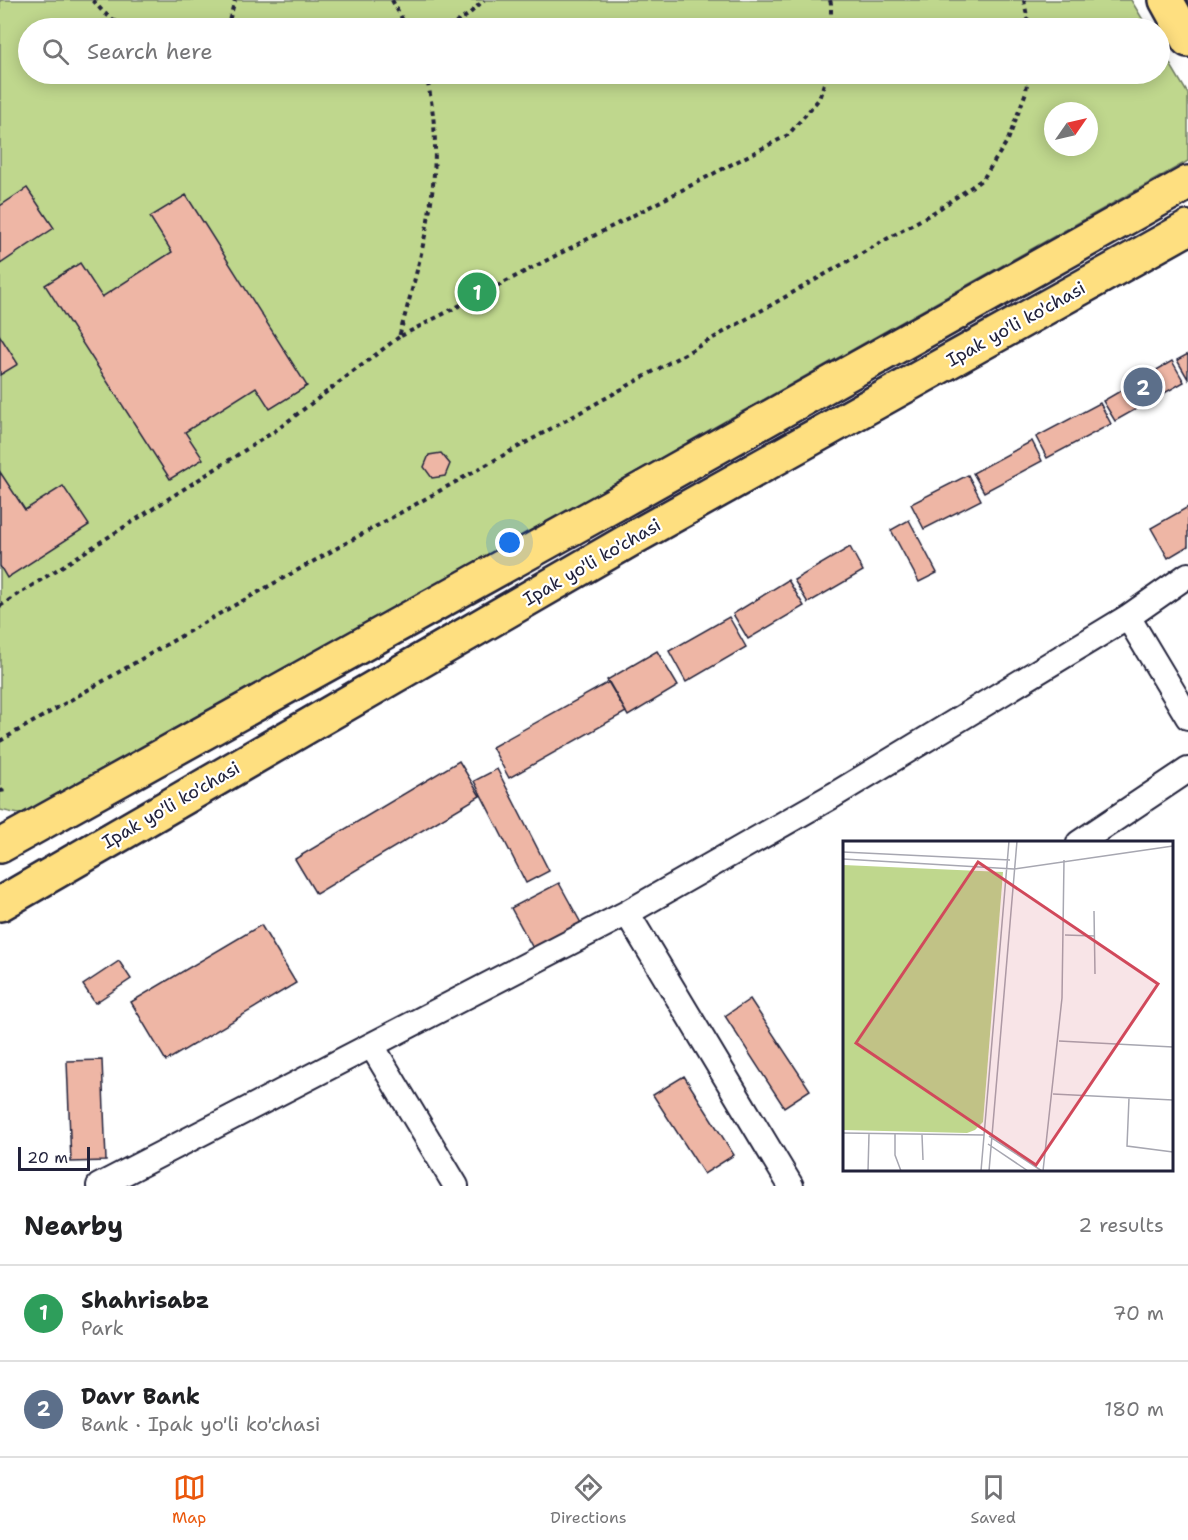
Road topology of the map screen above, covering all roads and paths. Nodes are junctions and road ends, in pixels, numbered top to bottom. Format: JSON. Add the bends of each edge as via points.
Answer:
{"nodes":[{"id":1,"x":93,"y":0,"type":"edge"},
{"id":2,"x":235,"y":0,"type":"edge"},
{"id":3,"x":392,"y":0,"type":"edge"},
{"id":4,"x":484,"y":0,"type":"edge"},
{"id":5,"x":830,"y":0,"type":"edge"},
{"id":6,"x":1024,"y":0,"type":"edge"},
{"id":7,"x":1166,"y":0,"type":"edge"},
{"id":8,"x":111,"y":18,"type":"edge"},
{"id":9,"x":230,"y":18,"type":"edge"},
{"id":10,"x":402,"y":18,"type":"edge"},
{"id":11,"x":463,"y":18,"type":"edge"},
{"id":12,"x":831,"y":18,"type":"edge"},
{"id":13,"x":1027,"y":18,"type":"edge"},
{"id":14,"x":1188,"y":40,"type":"edge"},
{"id":15,"x":428,"y":84,"type":"edge"},
{"id":16,"x":824,"y":84,"type":"edge"},
{"id":17,"x":1027,"y":84,"type":"edge"},
{"id":18,"x":1188,"y":183,"type":"edge"},
{"id":19,"x":1188,"y":228,"type":"edge"},
{"id":20,"x":399,"y":338,"type":"junction"},
{"id":21,"x":1188,"y":575,"type":"edge"},
{"id":22,"x":0,"y":606,"type":"edge"},
{"id":23,"x":1128,"y":617,"type":"junction"},
{"id":24,"x":1188,"y":717,"type":"edge"},
{"id":25,"x":0,"y":741,"type":"edge"},
{"id":26,"x":1188,"y":770,"type":"edge"},
{"id":27,"x":6,"y":790,"type":"dead end"},
{"id":28,"x":0,"y":791,"type":"edge"},
{"id":29,"x":1082,"y":841,"type":"edge"},
{"id":30,"x":0,"y":846,"type":"edge"},
{"id":31,"x":0,"y":904,"type":"edge"},
{"id":32,"x":627,"y":913,"type":"junction"},
{"id":33,"x":372,"y":1046,"type":"junction"},
{"id":34,"x":99,"y":1186,"type":"edge"},
{"id":35,"x":456,"y":1186,"type":"edge"},
{"id":36,"x":791,"y":1186,"type":"edge"}],
"edges":[{"from":1,"to":8,"type":"path"},
{"from":2,"to":9,"type":"path"},
{"from":3,"to":10,"type":"path"},
{"from":4,"to":11,"type":"path"},
{"from":5,"to":12,"type":"path"},
{"from":6,"to":13,"type":"path"},
{"from":7,"to":14,"type":"main road"},
{"from":15,"to":20,"type":"path","via":[[435,146],[432,195]]},
{"from":16,"to":20,"type":"path","via":[[819,99],[788,135]]},
{"from":17,"to":25,"type":"path","via":[[1008,140],[983,179],[936,211]]},
{"from":18,"to":30,"type":"main road"},
{"from":19,"to":31,"type":"main road","name":"Ipak yo'li ko'chasi","via":[[633,538]]},
{"from":20,"to":22,"type":"path","via":[[275,430]]},
{"from":21,"to":23,"type":"street"},
{"from":23,"to":24,"type":"street"},
{"from":23,"to":32,"type":"street","via":[[834,795]]},
{"from":26,"to":29,"type":"street"},
{"from":27,"to":28,"type":"path"},
{"from":32,"to":33,"type":"street"},
{"from":32,"to":36,"type":"street"},
{"from":33,"to":34,"type":"street"},
{"from":33,"to":35,"type":"street"}]}
